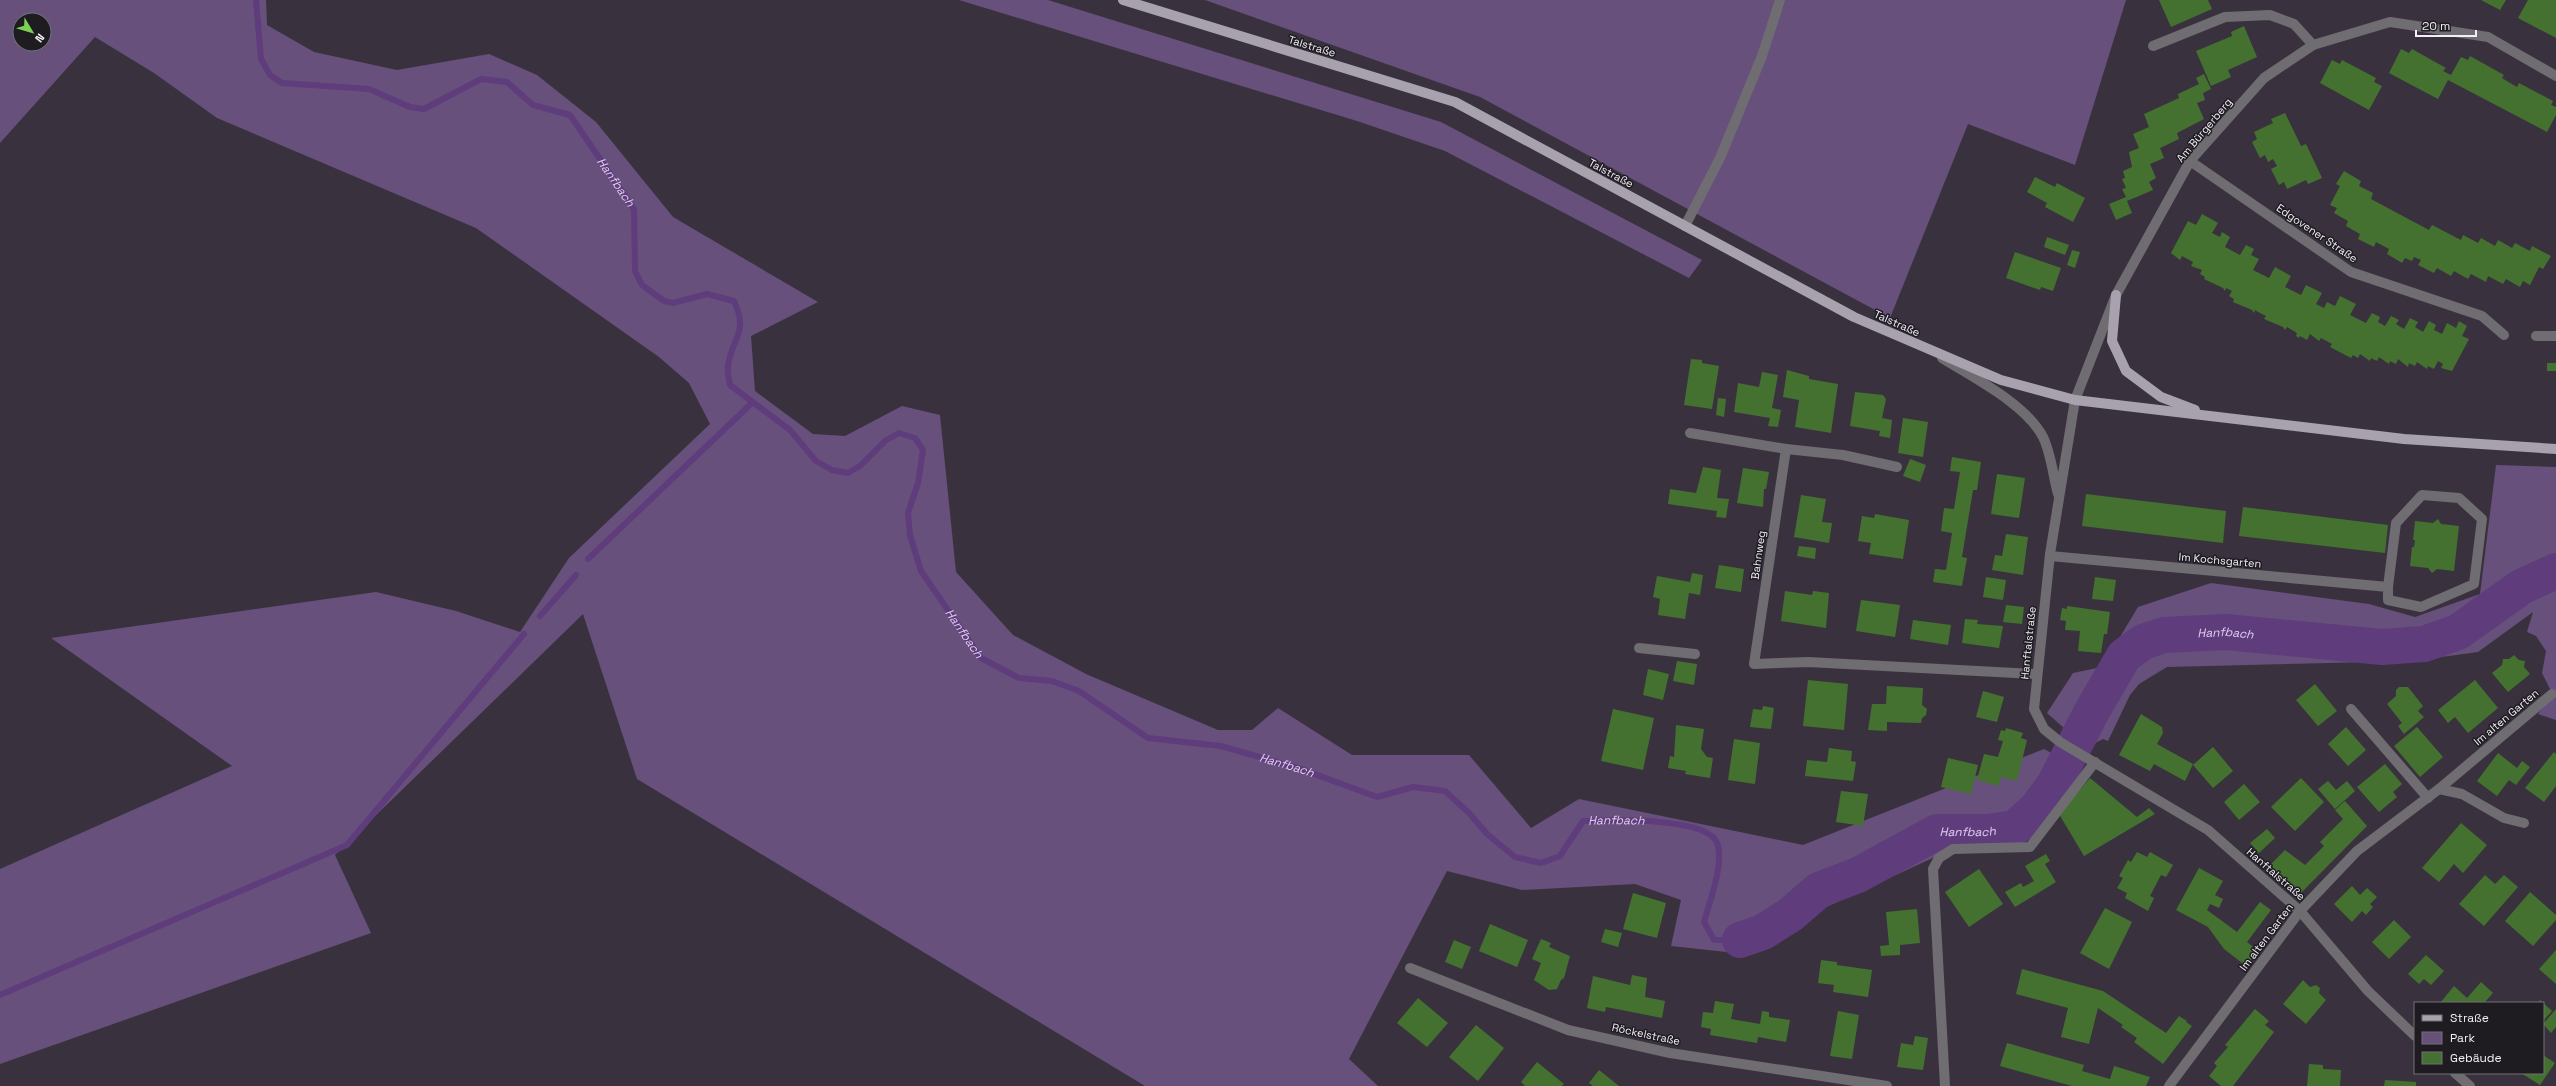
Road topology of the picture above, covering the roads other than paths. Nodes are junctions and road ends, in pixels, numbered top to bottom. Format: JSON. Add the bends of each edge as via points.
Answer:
{"nodes":[{"id":1,"x":1123,"y":0,"type":"edge"},
{"id":2,"x":1780,"y":0,"type":"edge"},
{"id":3,"x":2313,"y":45,"type":"junction"},
{"id":4,"x":2153,"y":46,"type":"dead end"},
{"id":5,"x":2556,"y":76,"type":"edge"},
{"id":6,"x":2190,"y":161,"type":"junction"},
{"id":7,"x":1685,"y":226,"type":"junction"},
{"id":8,"x":2116,"y":295,"type":"junction"},
{"id":9,"x":2504,"y":335,"type":"dead end"},
{"id":10,"x":2536,"y":336,"type":"dead end"},
{"id":11,"x":2556,"y":336,"type":"edge"},
{"id":12,"x":1929,"y":350,"type":"junction"},
{"id":13,"x":2075,"y":400,"type":"junction"},
{"id":14,"x":2210,"y":416,"type":"junction"},
{"id":15,"x":1690,"y":433,"type":"dead end"},
{"id":16,"x":1786,"y":449,"type":"junction"},
{"id":17,"x":2556,"y":449,"type":"edge"},
{"id":18,"x":1897,"y":467,"type":"dead end"},
{"id":19,"x":2059,"y":498,"type":"junction"},
{"id":20,"x":2050,"y":556,"type":"junction"},
{"id":21,"x":2388,"y":587,"type":"junction"},
{"id":22,"x":1639,"y":648,"type":"dead end"},
{"id":23,"x":1695,"y":654,"type":"dead end"},
{"id":24,"x":2036,"y":674,"type":"junction"},
{"id":25,"x":2552,"y":694,"type":"dead end"},
{"id":26,"x":2351,"y":709,"type":"dead end"},
{"id":27,"x":2095,"y":762,"type":"junction"},
{"id":28,"x":2439,"y":789,"type":"junction"},
{"id":29,"x":2428,"y":798,"type":"junction"},
{"id":30,"x":2524,"y":823,"type":"dead end"},
{"id":31,"x":2300,"y":911,"type":"junction"},
{"id":32,"x":1410,"y":968,"type":"dead end"},
{"id":33,"x":2414,"y":1035,"type":"edge"},
{"id":34,"x":2456,"y":1074,"type":"edge"},
{"id":35,"x":1887,"y":1086,"type":"edge"},
{"id":36,"x":1945,"y":1086,"type":"edge"},
{"id":37,"x":2169,"y":1086,"type":"edge"},
{"id":38,"x":2470,"y":1086,"type":"edge"}],
"edges":[{"from":1,"to":7,"type":"main road","name":"Talstraße","via":[[1455,102]]},
{"from":2,"to":7,"type":"street","via":[[1762,56],[1720,158]]},
{"from":3,"to":4,"type":"street","via":[[2294,24],[2270,15],[2225,17]]},
{"from":3,"to":5,"type":"street","name":"Am Bürgerberg","via":[[2390,22],[2488,37]]},
{"from":3,"to":6,"type":"street","name":"Am Bürgerberg","via":[[2264,78]]},
{"from":6,"to":8,"type":"street","name":"Am Bürgerberg"},
{"from":6,"to":9,"type":"street","name":"Edgovener Straße","via":[[2351,272],[2482,316]]},
{"from":7,"to":12,"type":"main road","name":"Talstraße","via":[[1854,317]]},
{"from":8,"to":13,"type":"street","name":"Am Bürgerberg"},
{"from":8,"to":14,"type":"main road","name":"Am Bürgerberg","via":[[2112,341],[2126,371],[2161,397]]},
{"from":10,"to":11,"type":"street"},
{"from":12,"to":13,"type":"main road","name":"Talstraße","via":[[2001,380]]},
{"from":12,"to":19,"type":"street","name":"Hanftalstraße","via":[[1986,385],[2031,419],[2044,438]]},
{"from":13,"to":14,"type":"main road","name":"Talstraße"},
{"from":13,"to":19,"type":"street","name":"Hanftalstraße"},
{"from":14,"to":17,"type":"main road","via":[[2404,438]]},
{"from":15,"to":16,"type":"street"},
{"from":16,"to":18,"type":"street","via":[[1843,455]]},
{"from":16,"to":24,"type":"street","name":"Bahnweg","via":[[1754,664],[1808,662]]},
{"from":19,"to":20,"type":"street","name":"Hanftalstraße"},
{"from":20,"to":21,"type":"street","name":"Im Kochsgarten"},
{"from":20,"to":24,"type":"street","name":"Hanftalstraße"},
{"from":21,"to":21,"type":"street","via":[[2396,523],[2422,495],[2459,498],[2482,520],[2474,584],[2421,606],[2388,600]]},
{"from":22,"to":23,"type":"street"},
{"from":24,"to":27,"type":"street","name":"Hanftalstraße","via":[[2034,709],[2044,729],[2060,742]]},
{"from":25,"to":28,"type":"street","name":"Im alten Garten"},
{"from":26,"to":29,"type":"street"},
{"from":27,"to":31,"type":"street","name":"Hanftalstraße","via":[[2208,830]]},
{"from":27,"to":36,"type":"street","via":[[2030,847],[1953,848],[1939,858],[1933,869]]},
{"from":28,"to":29,"type":"street","name":"Im alten Garten"},
{"from":28,"to":30,"type":"street","via":[[2462,794],[2504,818]]},
{"from":29,"to":31,"type":"street","name":"Im alten Garten","via":[[2357,851]]},
{"from":31,"to":33,"type":"street","name":"Hanftalstraße","via":[[2368,991]]},
{"from":31,"to":37,"type":"street","name":"Im alten Garten"},
{"from":32,"to":35,"type":"street","name":"Röckelstraße","via":[[1568,1030],[1670,1052]]},
{"from":34,"to":38,"type":"street"}]}
